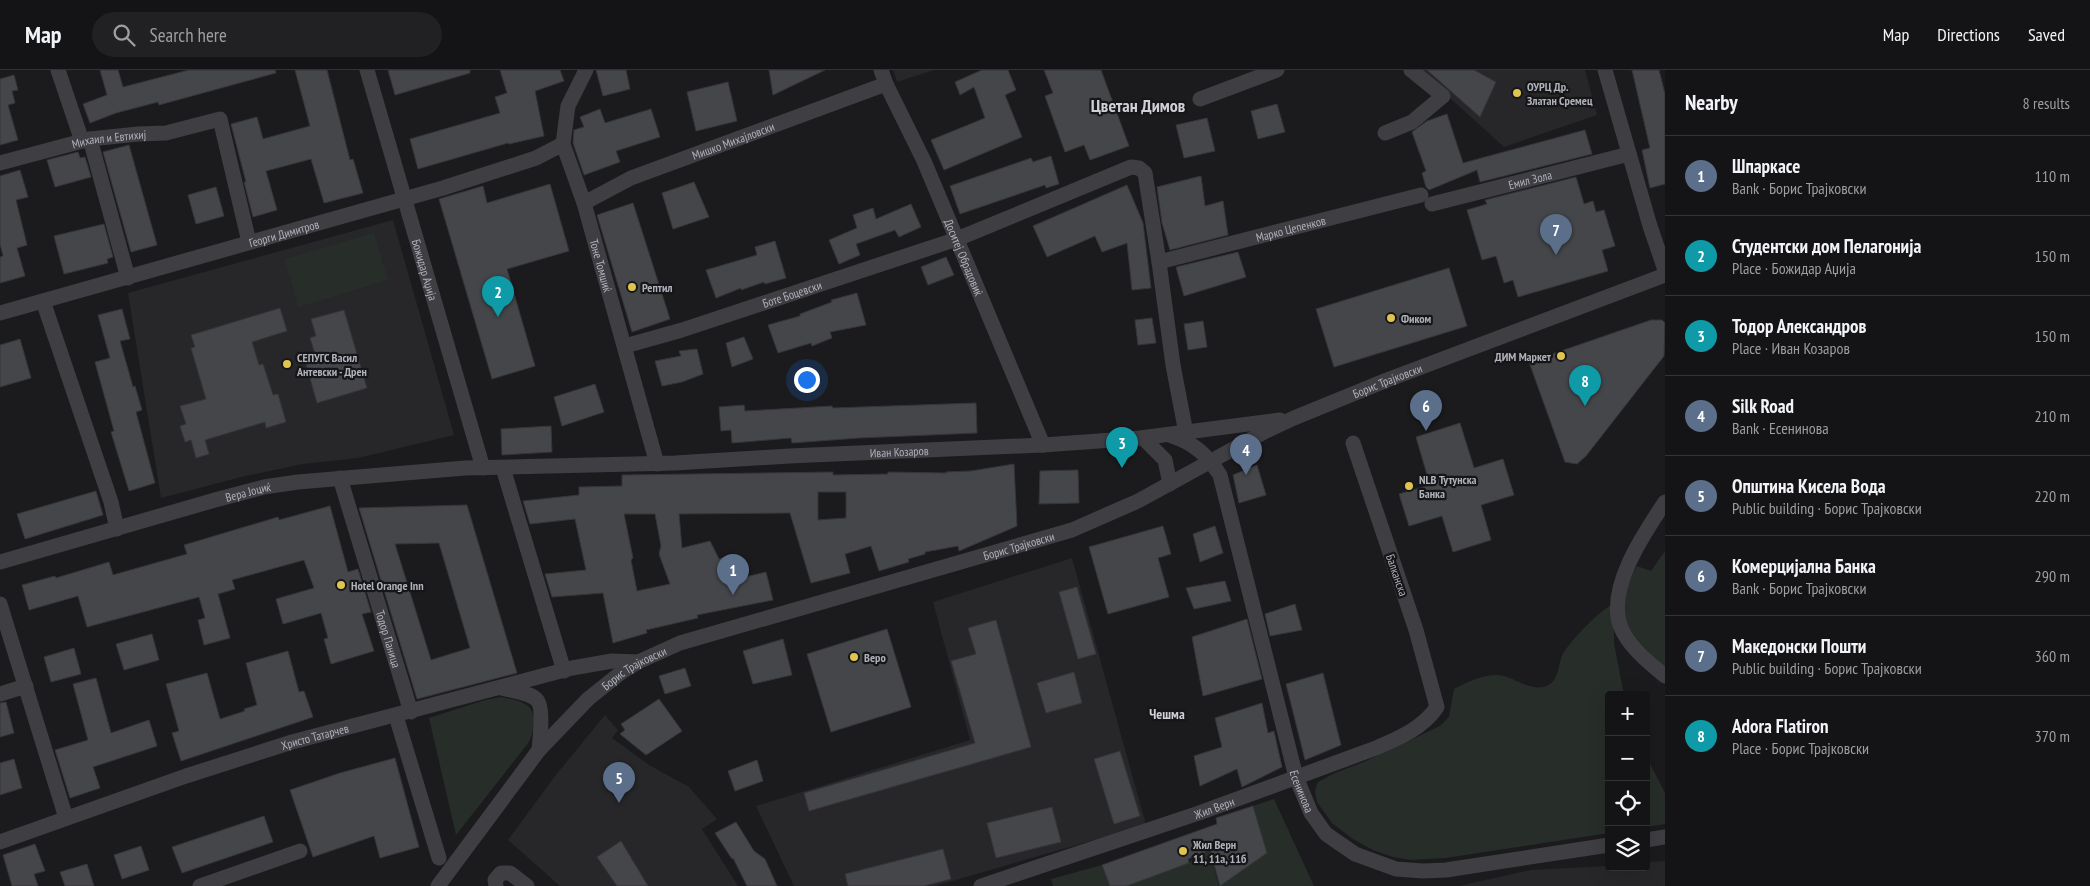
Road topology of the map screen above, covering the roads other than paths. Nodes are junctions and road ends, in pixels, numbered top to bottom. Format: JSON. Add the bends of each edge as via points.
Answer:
{"nodes":[{"id":1,"x":58,"y":70,"type":"edge"},
{"id":2,"x":367,"y":70,"type":"edge"},
{"id":3,"x":586,"y":70,"type":"edge"},
{"id":4,"x":1277,"y":70,"type":"edge"},
{"id":5,"x":1411,"y":70,"type":"edge"},
{"id":6,"x":1605,"y":70,"type":"edge"},
{"id":7,"x":884,"y":77,"type":"edge"},
{"id":8,"x":1200,"y":99,"type":"dead end"},
{"id":9,"x":1385,"y":133,"type":"dead end"},
{"id":10,"x":86,"y":140,"type":"junction"},
{"id":11,"x":563,"y":144,"type":"junction"},
{"id":12,"x":1629,"y":154,"type":"junction"},
{"id":13,"x":0,"y":164,"type":"edge"},
{"id":14,"x":405,"y":198,"type":"junction"},
{"id":15,"x":1426,"y":200,"type":"joint"},
{"id":16,"x":584,"y":202,"type":"junction"},
{"id":17,"x":957,"y":239,"type":"junction"},
{"id":18,"x":249,"y":242,"type":"junction"},
{"id":19,"x":1159,"y":262,"type":"junction"},
{"id":20,"x":1665,"y":270,"type":"edge"},
{"id":21,"x":1665,"y":275,"type":"edge"},
{"id":22,"x":128,"y":278,"type":"junction"},
{"id":23,"x":43,"y":301,"type":"junction"},
{"id":24,"x":0,"y":313,"type":"edge"},
{"id":25,"x":625,"y":346,"type":"junction"},
{"id":26,"x":1294,"y":418,"type":"junction"},
{"id":27,"x":1186,"y":433,"type":"junction"},
{"id":28,"x":1168,"y":435,"type":"junction"},
{"id":29,"x":1143,"y":438,"type":"junction"},
{"id":30,"x":1353,"y":443,"type":"dead end"},
{"id":31,"x":1043,"y":445,"type":"junction"},
{"id":32,"x":1211,"y":461,"type":"junction"},
{"id":33,"x":657,"y":464,"type":"junction"},
{"id":34,"x":483,"y":468,"type":"junction"},
{"id":35,"x":503,"y":468,"type":"junction"},
{"id":36,"x":340,"y":478,"type":"junction"},
{"id":37,"x":1170,"y":484,"type":"junction"},
{"id":38,"x":1665,"y":502,"type":"edge"},
{"id":39,"x":117,"y":529,"type":"junction"},
{"id":40,"x":0,"y":562,"type":"edge"},
{"id":41,"x":0,"y":604,"type":"edge"},
{"id":42,"x":638,"y":662,"type":"junction"},
{"id":43,"x":564,"y":671,"type":"junction"},
{"id":44,"x":1665,"y":676,"type":"edge"},
{"id":45,"x":26,"y":686,"type":"junction"},
{"id":46,"x":499,"y":688,"type":"junction"},
{"id":47,"x":0,"y":694,"type":"edge"},
{"id":48,"x":1437,"y":707,"type":"joint"},
{"id":49,"x":403,"y":714,"type":"junction"},
{"id":50,"x":539,"y":750,"type":"junction"},
{"id":51,"x":1296,"y":777,"type":"junction"},
{"id":52,"x":66,"y":818,"type":"junction"},
{"id":53,"x":1665,"y":837,"type":"edge"},
{"id":54,"x":1650,"y":839,"type":"edge"},
{"id":55,"x":0,"y":842,"type":"edge"},
{"id":56,"x":1605,"y":846,"type":"edge"},
{"id":57,"x":300,"y":850,"type":"dead end"},
{"id":58,"x":439,"y":858,"type":"dead end"},
{"id":59,"x":235,"y":880,"type":"edge"},
{"id":60,"x":1006,"y":882,"type":"edge"},
{"id":61,"x":200,"y":886,"type":"edge"},
{"id":62,"x":438,"y":886,"type":"edge"},
{"id":63,"x":496,"y":886,"type":"edge"},
{"id":64,"x":527,"y":886,"type":"edge"},
{"id":65,"x":981,"y":886,"type":"edge"}],
"edges":[{"from":1,"to":10,"type":"street"},
{"from":2,"to":14,"type":"street","name":"Божидар Аџија"},
{"from":3,"to":11,"type":"street","name":"Тоне Томшиќ","via":[[568,106]]},
{"from":4,"to":8,"type":"street"},
{"from":5,"to":9,"type":"street","via":[[1442,96],[1412,122]]},
{"from":6,"to":12,"type":"street"},
{"from":7,"to":16,"type":"street","name":"Мишко Михајловски","via":[[631,178]]},
{"from":7,"to":17,"type":"street","name":"Доситеј Обрадовиќ"},
{"from":10,"to":13,"type":"street","name":"Михаил и Евтихиј"},
{"from":10,"to":18,"type":"street","name":"Михаил и Евтихиј","via":[[166,133],[220,119]]},
{"from":10,"to":22,"type":"street"},
{"from":11,"to":14,"type":"street","name":"Георги Димитров","via":[[536,158]]},
{"from":11,"to":16,"type":"street","name":"Тоне Томшиќ"},
{"from":12,"to":15,"type":"street","name":"Емил Зола"},
{"from":12,"to":20,"type":"street"},
{"from":14,"to":18,"type":"street","name":"Георги Димитров"},
{"from":14,"to":34,"type":"street","name":"Божидар Аџија"},
{"from":15,"to":19,"type":"street","name":"Марко Цепенков"},
{"from":16,"to":25,"type":"street","name":"Тоне Томшиќ"},
{"from":17,"to":19,"type":"street","name":"Боте Боцевски","via":[[1131,167],[1145,173]]},
{"from":17,"to":25,"type":"street","name":"Боте Боцевски"},
{"from":17,"to":31,"type":"street","name":"Доситеј Обрадовиќ"},
{"from":18,"to":22,"type":"street","name":"Георги Димитров"},
{"from":19,"to":27,"type":"street"},
{"from":21,"to":26,"type":"street","name":"Борис Трајковски"},
{"from":22,"to":23,"type":"street","name":"Георги Димитров"},
{"from":23,"to":24,"type":"street","name":"Георги Димитров"},
{"from":23,"to":39,"type":"street","via":[[111,502]]},
{"from":25,"to":33,"type":"street","name":"Тоне Томшиќ"},
{"from":26,"to":27,"type":"street","name":"Иван Козаров"},
{"from":26,"to":32,"type":"street","name":"Борис Трајковски"},
{"from":27,"to":28,"type":"street","name":"Иван Козаров"},
{"from":28,"to":29,"type":"street","name":"Иван Козаров"},
{"from":28,"to":32,"type":"street","via":[[1193,444]]},
{"from":29,"to":31,"type":"street","name":"Иван Козаров"},
{"from":29,"to":37,"type":"street","via":[[1165,460]]},
{"from":30,"to":48,"type":"street","name":"Балканска","via":[[1416,630]]},
{"from":31,"to":33,"type":"street","name":"Иван Козаров"},
{"from":32,"to":37,"type":"street","name":"Борис Трајковски"},
{"from":32,"to":51,"type":"street","name":"Есенинова","via":[[1220,475]]},
{"from":33,"to":35,"type":"street","name":"Иван Козаров"},
{"from":34,"to":35,"type":"street","name":"Вера Јоциќ"},
{"from":34,"to":36,"type":"street","name":"Вера Јоциќ"},
{"from":35,"to":43,"type":"street"},
{"from":36,"to":39,"type":"street","name":"Вера Јоциќ","via":[[264,487]]},
{"from":36,"to":49,"type":"street","name":"Тодор Паница"},
{"from":37,"to":42,"type":"street","name":"Борис Трајковски","via":[[1138,502],[1064,532],[680,643]]},
{"from":38,"to":44,"type":"street","via":[[1625,573],[1618,615],[1626,637]]},
{"from":39,"to":40,"type":"street","name":"Вера Јоциќ"},
{"from":41,"to":45,"type":"street"},
{"from":42,"to":43,"type":"street","name":"Христо Татарчев","via":[[612,661]]},
{"from":42,"to":50,"type":"street","name":"Борис Трајковски","via":[[588,699]]},
{"from":43,"to":46,"type":"street","name":"Христо Татарчев"},
{"from":45,"to":47,"type":"street"},
{"from":45,"to":52,"type":"street"},
{"from":46,"to":49,"type":"street","name":"Христо Татарчев"},
{"from":46,"to":50,"type":"street","via":[[538,700]]},
{"from":48,"to":51,"type":"street","name":"Жил Верн","via":[[1427,720],[1402,737]]},
{"from":49,"to":52,"type":"street","name":"Христо Татарчев","via":[[292,742]]},
{"from":49,"to":58,"type":"street","name":"Тодор Паница"},
{"from":50,"to":62,"type":"street","name":"Борис Трајковски"},
{"from":51,"to":56,"type":"street","name":"Есенинова","via":[[1311,813],[1326,834],[1355,854],[1396,869],[1446,870]]},
{"from":51,"to":60,"type":"street","name":"Жил Верн"},
{"from":52,"to":55,"type":"street","name":"Христо Татарчев"},
{"from":53,"to":54,"type":"street"},
{"from":57,"to":59,"type":"street"},
{"from":59,"to":61,"type":"street"},
{"from":60,"to":65,"type":"street","name":"Жил Верн"},
{"from":63,"to":64,"type":"street","via":[[495,880],[500,872],[510,873]]}]}
